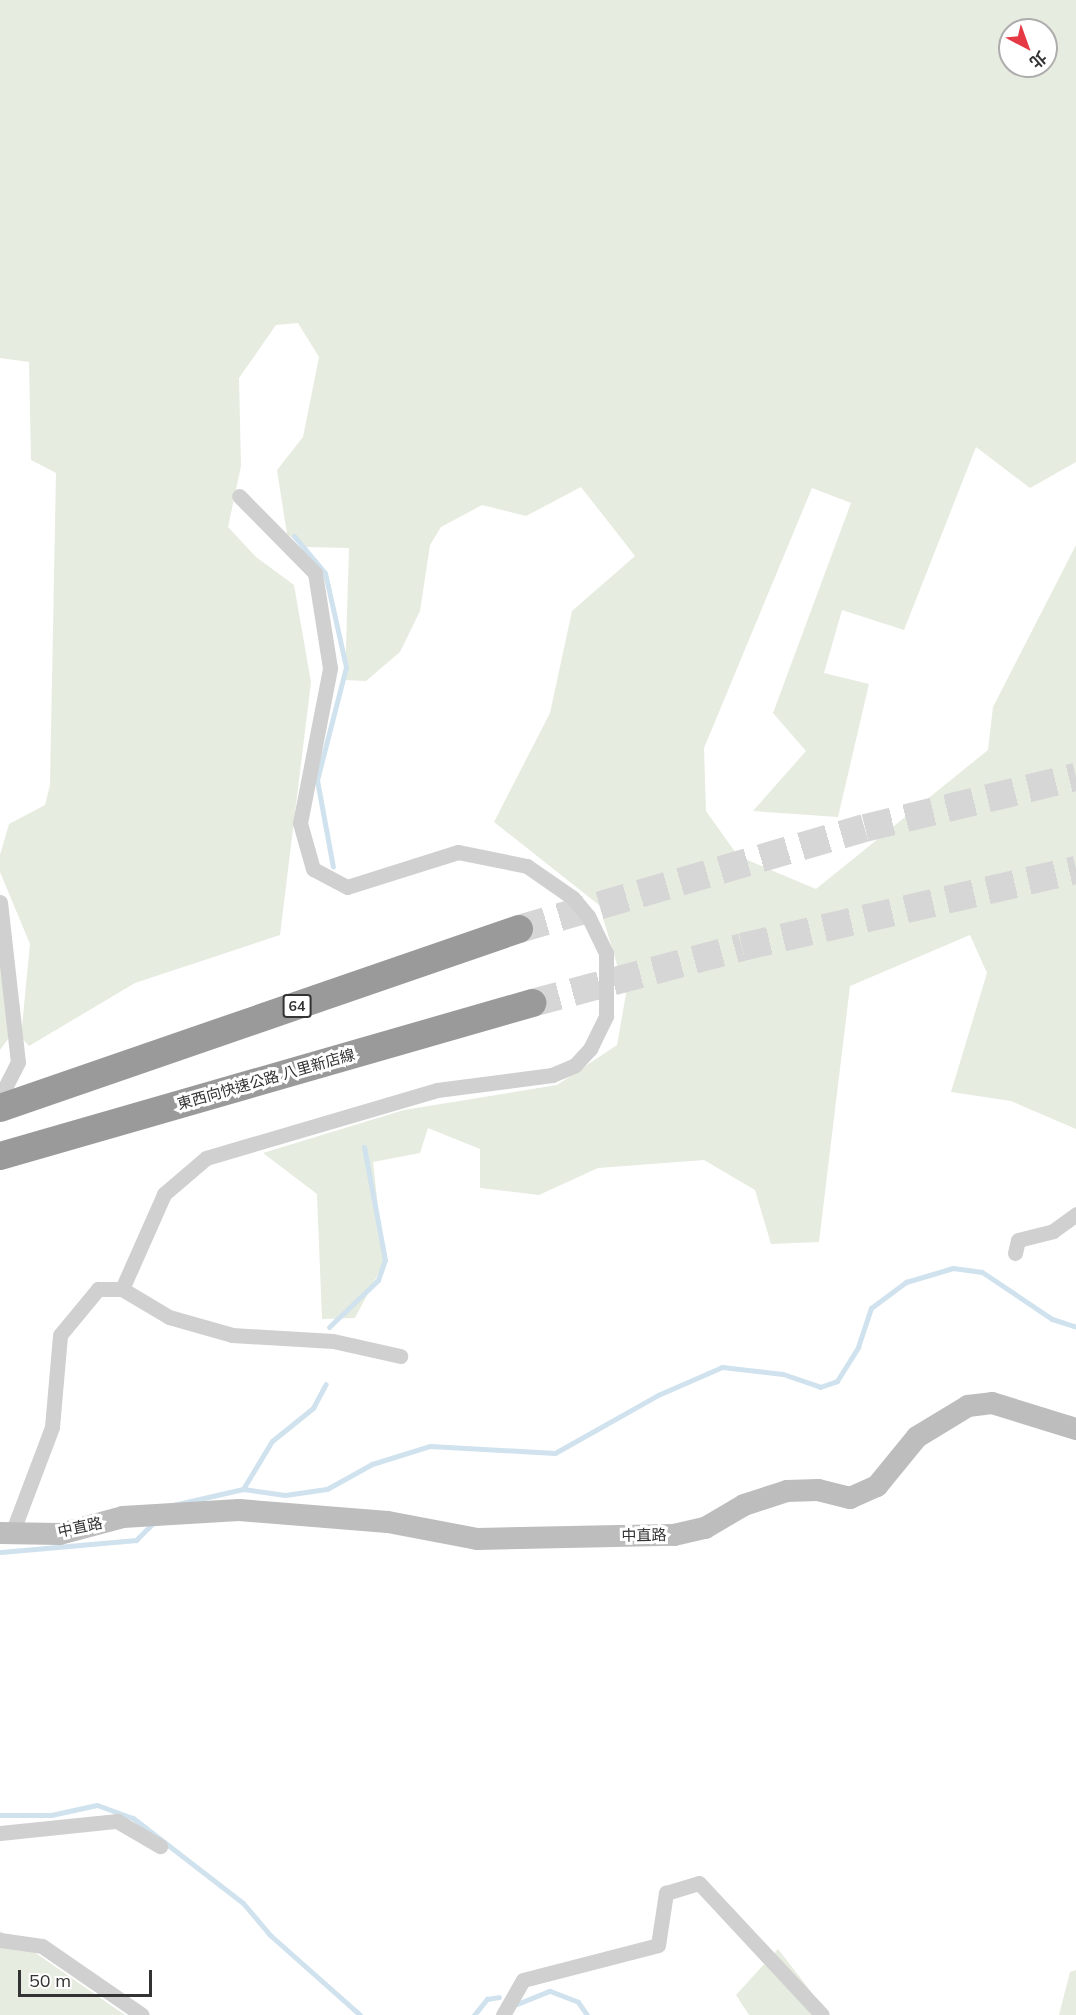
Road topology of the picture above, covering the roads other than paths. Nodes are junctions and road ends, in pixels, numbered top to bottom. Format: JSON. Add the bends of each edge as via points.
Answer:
{"nodes":[{"id":1,"x":239,"y":496,"type":"dead end"},
{"id":2,"x":0,"y":902,"type":"edge"},
{"id":3,"x":519,"y":929,"type":"tunnel mouth"},
{"id":4,"x":532,"y":1003,"type":"tunnel mouth"},
{"id":5,"x":0,"y":1097,"type":"edge"},
{"id":6,"x":0,"y":1108,"type":"edge"},
{"id":7,"x":0,"y":1156,"type":"edge"},
{"id":8,"x":1076,"y":1214,"type":"edge"},
{"id":9,"x":1015,"y":1253,"type":"dead end"},
{"id":10,"x":122,"y":1289,"type":"junction"},
{"id":11,"x":400,"y":1356,"type":"dead end"},
{"id":12,"x":1076,"y":1429,"type":"edge"},
{"id":13,"x":6,"y":1533,"type":"edge"},
{"id":14,"x":0,"y":1833,"type":"edge"},
{"id":15,"x":160,"y":1846,"type":"dead end"},
{"id":16,"x":0,"y":1940,"type":"edge"},
{"id":17,"x":142,"y":2015,"type":"edge"},
{"id":18,"x":503,"y":2015,"type":"edge"},
{"id":19,"x":822,"y":2015,"type":"edge"}],
"edges":[{"from":1,"to":10,"type":"street","via":[[315,573],[330,668],[300,823],[313,869],[347,887],[458,852],[527,866],[557,885],[588,916],[606,953],[606,1016],[590,1049],[575,1065],[552,1075],[438,1090],[206,1158],[164,1194]]},
{"from":2,"to":5,"type":"street","via":[[18,1062]]},
{"from":3,"to":6,"type":"highway","number":"64"},
{"from":4,"to":7,"type":"highway","name":"東西向快速公路 八里新店線"},
{"from":8,"to":9,"type":"street","via":[[1053,1231],[1018,1240]]},
{"from":10,"to":11,"type":"street","via":[[169,1317],[232,1335],[333,1341]]},
{"from":10,"to":13,"type":"street","via":[[98,1289],[60,1335],[52,1427]]},
{"from":12,"to":13,"type":"street","name":"中直路","via":[[1003,1405],[968,1406],[917,1437],[877,1486],[850,1498],[819,1490],[787,1491],[744,1505],[705,1528],[674,1535],[526,1541],[286,1512],[123,1517],[60,1534]]},
{"from":14,"to":15,"type":"street","via":[[117,1821]]},
{"from":16,"to":17,"type":"street","via":[[42,1946]]},
{"from":18,"to":19,"type":"street","via":[[523,1980],[658,1945],[666,1893],[699,1883]]}]}
